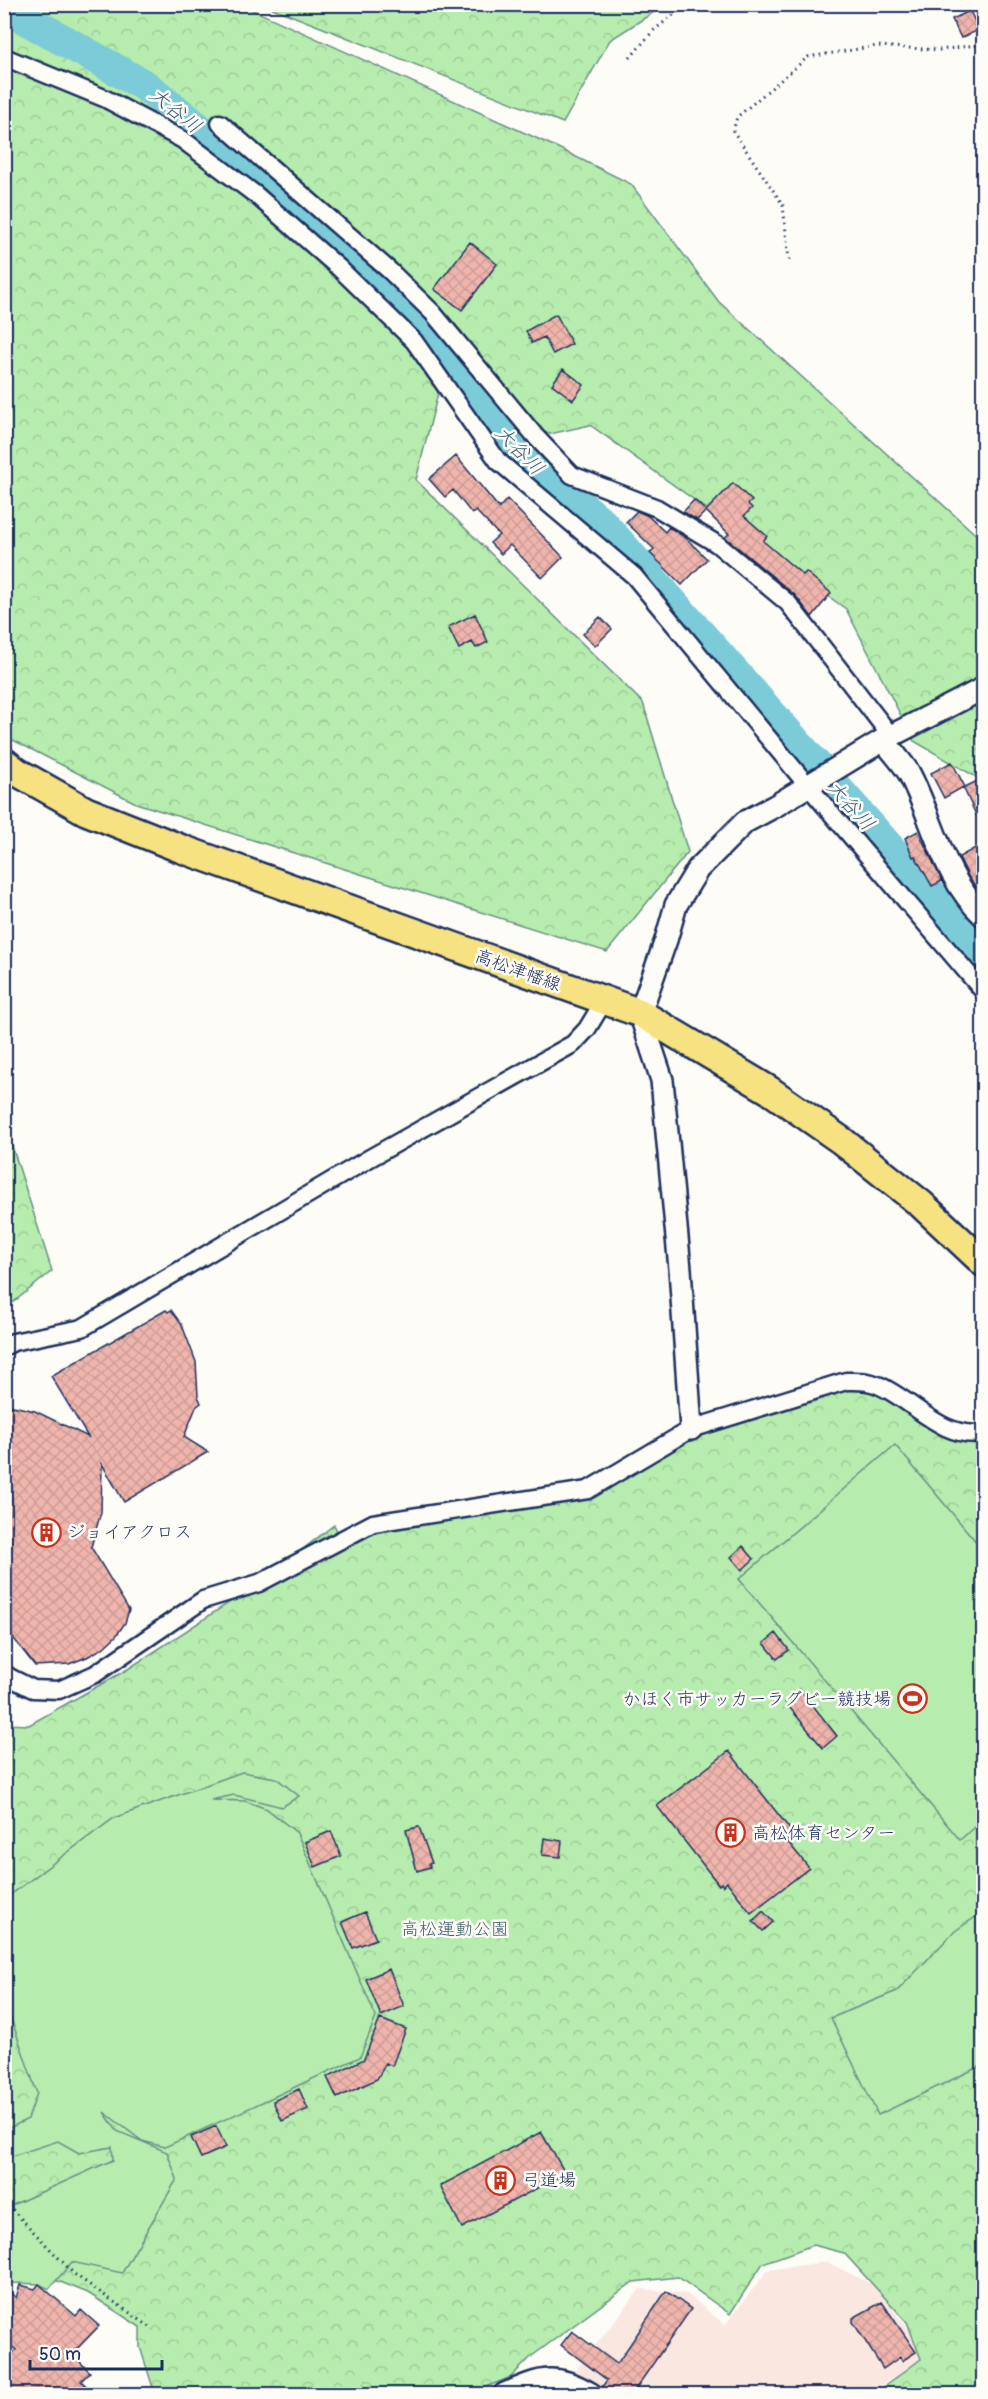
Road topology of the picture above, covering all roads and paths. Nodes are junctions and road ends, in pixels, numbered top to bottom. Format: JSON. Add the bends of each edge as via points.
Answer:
{"nodes":[{"id":1,"x":687,"y":4,"type":"edge"},
{"id":2,"x":984,"y":44,"type":"edge"},
{"id":3,"x":4,"y":57,"type":"edge"},
{"id":4,"x":630,"y":58,"type":"dead end"},
{"id":5,"x":220,"y":123,"type":"dead end"},
{"id":6,"x":789,"y":260,"type":"dead end"},
{"id":7,"x":984,"y":688,"type":"edge"},
{"id":8,"x":887,"y":738,"type":"junction"},
{"id":9,"x":4,"y":762,"type":"edge"},
{"id":10,"x":809,"y":785,"type":"junction"},
{"id":11,"x":984,"y":916,"type":"edge"},
{"id":12,"x":984,"y":992,"type":"edge"},
{"id":13,"x":604,"y":1001,"type":"junction"},
{"id":14,"x":640,"y":1013,"type":"junction"},
{"id":15,"x":984,"y":1263,"type":"edge"},
{"id":16,"x":4,"y":1347,"type":"edge"},
{"id":17,"x":691,"y":1429,"type":"junction"},
{"id":18,"x":984,"y":1433,"type":"edge"},
{"id":19,"x":4,"y":1673,"type":"edge"},
{"id":20,"x":4,"y":2201,"type":"edge"},
{"id":21,"x":153,"y":2329,"type":"dead end"},
{"id":22,"x":506,"y":2394,"type":"edge"},
{"id":23,"x":591,"y":2394,"type":"edge"}],
"edges":[{"from":1,"to":4,"type":"path","via":[[653,31]]},
{"from":2,"to":6,"type":"path","via":[[939,51],[877,46],[808,57],[737,117],[733,131],[783,206]]},
{"from":3,"to":10,"type":"street","via":[[104,98],[183,140],[256,195],[339,268],[414,341],[498,461],[634,576]]},
{"from":5,"to":8,"type":"street","via":[[433,313],[572,475],[657,508],[717,544],[788,603]]},
{"from":7,"to":8,"type":"street"},
{"from":8,"to":10,"type":"street"},
{"from":8,"to":11,"type":"street","via":[[908,773],[952,875],[970,903]]},
{"from":9,"to":13,"type":"main road","name":"高松津幡線","via":[[86,811]]},
{"from":10,"to":12,"type":"street"},
{"from":10,"to":14,"type":"street","via":[[745,822],[698,869],[676,905]]},
{"from":13,"to":14,"type":"main road","name":"高松津幡線"},
{"from":13,"to":16,"type":"street","via":[[573,1044],[359,1164],[82,1328]]},
{"from":14,"to":15,"type":"main road","name":"高松津幡線","via":[[769,1090],[842,1141],[921,1204]]},
{"from":14,"to":17,"type":"street","via":[[662,1080]]},
{"from":17,"to":18,"type":"street","via":[[846,1381],[863,1381],[880,1385],[953,1431]]},
{"from":17,"to":19,"type":"street","via":[[588,1490],[373,1522],[259,1583],[203,1600],[95,1674],[59,1690],[33,1689]]},
{"from":20,"to":21,"type":"path","via":[[74,2274]]},
{"from":22,"to":23,"type":"street","via":[[555,2379]]}]}
